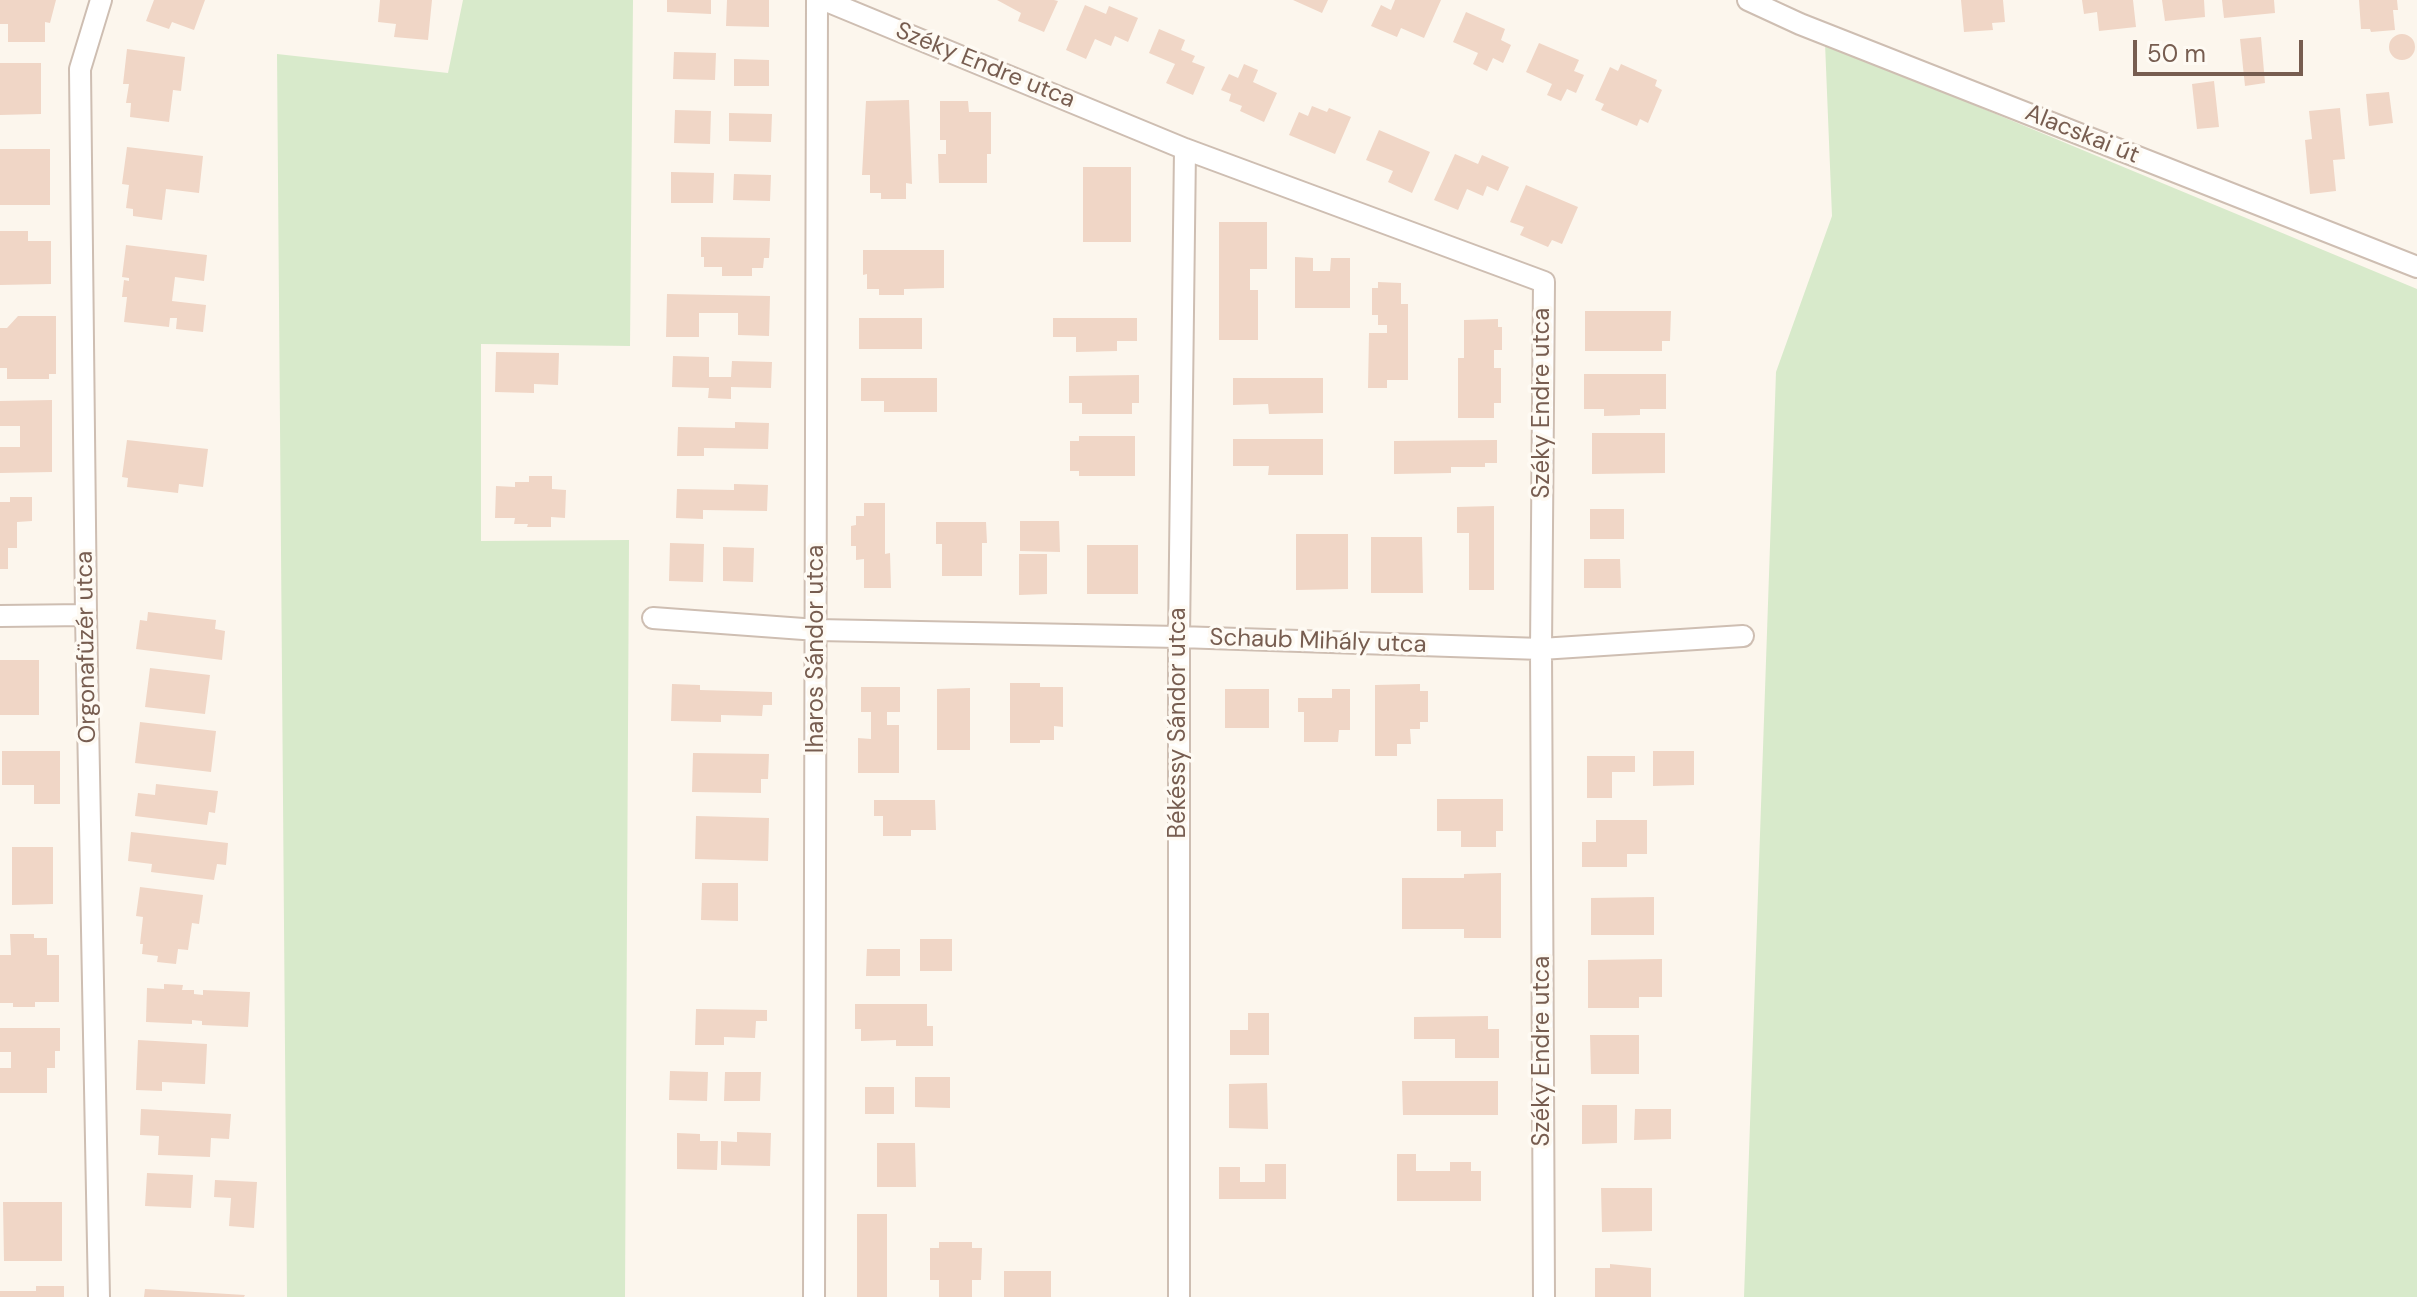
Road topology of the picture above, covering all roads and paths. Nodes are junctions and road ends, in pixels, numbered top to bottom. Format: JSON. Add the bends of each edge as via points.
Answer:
{"nodes":[{"id":1,"x":101,"y":0,"type":"edge"},
{"id":2,"x":817,"y":0,"type":"edge"},
{"id":3,"x":824,"y":0,"type":"edge"},
{"id":4,"x":1748,"y":0,"type":"edge"},
{"id":5,"x":1800,"y":0,"type":"edge"},
{"id":6,"x":1800,"y":24,"type":"junction"},
{"id":7,"x":1185,"y":149,"type":"junction"},
{"id":8,"x":2417,"y":267,"type":"edge"},
{"id":9,"x":86,"y":615,"type":"junction"},
{"id":10,"x":0,"y":616,"type":"edge"},
{"id":11,"x":653,"y":618,"type":"dead end"},
{"id":12,"x":817,"y":630,"type":"junction"},
{"id":13,"x":1743,"y":636,"type":"dead end"},
{"id":14,"x":1179,"y":637,"type":"junction"},
{"id":15,"x":1541,"y":649,"type":"junction"},
{"id":16,"x":99,"y":1297,"type":"edge"},
{"id":17,"x":814,"y":1297,"type":"edge"},
{"id":18,"x":1179,"y":1297,"type":"edge"},
{"id":19,"x":1544,"y":1297,"type":"edge"}],
"edges":[{"from":1,"to":9,"type":"street","name":"Orgonafüzér utca","via":[[80,69]]},
{"from":2,"to":12,"type":"street","name":"Iharos Sándor utca"},
{"from":3,"to":7,"type":"street","name":"Széky Endre utca"},
{"from":4,"to":6,"type":"street","name":"Alacskai út"},
{"from":5,"to":6,"type":"street"},
{"from":6,"to":8,"type":"street","name":"Alacskai út"},
{"from":7,"to":14,"type":"street","name":"Békéssy Sándor utca"},
{"from":7,"to":15,"type":"street","name":"Széky Endre utca","via":[[1544,282]]},
{"from":9,"to":10,"type":"street"},
{"from":9,"to":16,"type":"street","name":"Orgonafüzér utca"},
{"from":11,"to":12,"type":"street","name":"Schaub Mihály utca"},
{"from":12,"to":14,"type":"street","name":"Schaub Mihály utca"},
{"from":12,"to":17,"type":"street","name":"Iharos Sándor utca"},
{"from":13,"to":15,"type":"street","name":"Schaub Mihály utca"},
{"from":14,"to":15,"type":"street","name":"Schaub Mihály utca"},
{"from":14,"to":18,"type":"street","name":"Békéssy Sándor utca"},
{"from":15,"to":19,"type":"street","name":"Széky Endre utca"}]}
